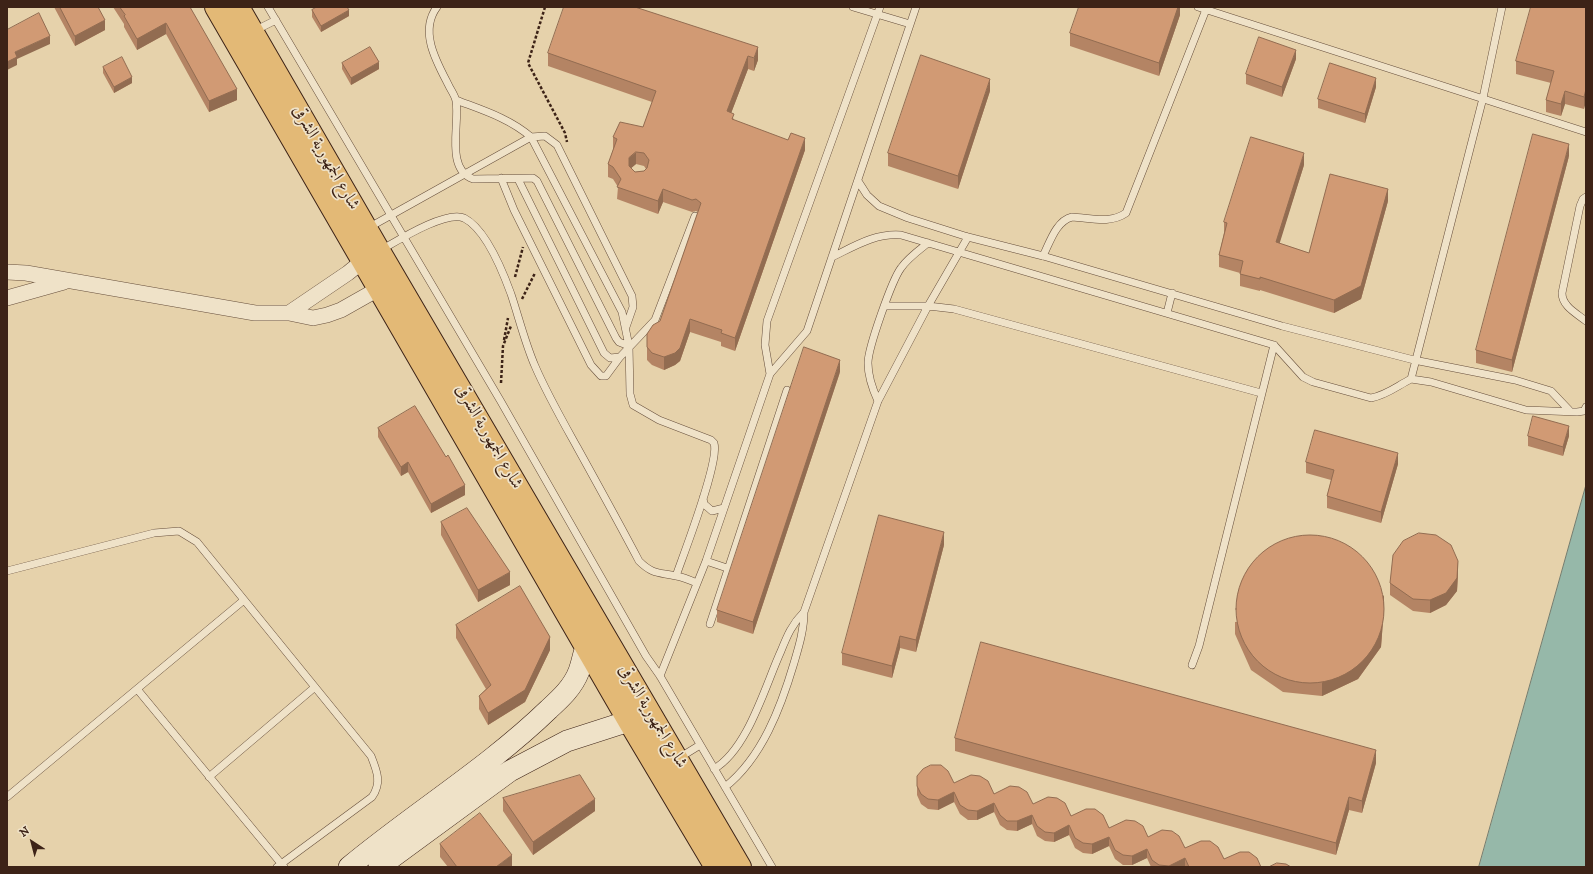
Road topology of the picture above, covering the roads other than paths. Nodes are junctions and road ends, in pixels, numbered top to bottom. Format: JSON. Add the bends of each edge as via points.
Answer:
{"nodes":[{"id":1,"x":216,"y":7,"type":"edge"},
{"id":2,"x":238,"y":7,"type":"edge"},
{"id":3,"x":268,"y":7,"type":"edge"},
{"id":4,"x":437,"y":7,"type":"edge"},
{"id":5,"x":853,"y":7,"type":"edge"},
{"id":6,"x":880,"y":7,"type":"edge"},
{"id":7,"x":916,"y":7,"type":"edge"},
{"id":8,"x":1198,"y":7,"type":"edge"},
{"id":9,"x":1502,"y":7,"type":"edge"},
{"id":10,"x":1206,"y":8,"type":"edge"},
{"id":11,"x":877,"y":15,"type":"junction"},
{"id":12,"x":276,"y":20,"type":"junction"},
{"id":13,"x":910,"y":24,"type":"junction"},
{"id":14,"x":252,"y":32,"type":"junction"},
{"id":15,"x":1483,"y":98,"type":"junction"},
{"id":16,"x":456,"y":100,"type":"junction"},
{"id":17,"x":1586,"y":132,"type":"edge"},
{"id":18,"x":531,"y":137,"type":"junction"},
{"id":19,"x":463,"y":174,"type":"junction"},
{"id":20,"x":501,"y":178,"type":"junction"},
{"id":21,"x":518,"y":179,"type":"junction"},
{"id":22,"x":858,"y":181,"type":"junction"},
{"id":23,"x":1586,"y":197,"type":"edge"},
{"id":24,"x":391,"y":214,"type":"junction"},
{"id":25,"x":695,"y":216,"type":"edge"},
{"id":26,"x":366,"y":229,"type":"junction"},
{"id":27,"x":404,"y":236,"type":"junction"},
{"id":28,"x":968,"y":237,"type":"junction"},
{"id":29,"x":928,"y":243,"type":"junction"},
{"id":30,"x":959,"y":252,"type":"junction"},
{"id":31,"x":371,"y":256,"type":"junction"},
{"id":32,"x":1043,"y":256,"type":"junction"},
{"id":33,"x":832,"y":257,"type":"junction"},
{"id":34,"x":7,"y":272,"type":"edge"},
{"id":35,"x":68,"y":280,"type":"junction"},
{"id":36,"x":387,"y":283,"type":"junction"},
{"id":37,"x":1172,"y":293,"type":"junction"},
{"id":38,"x":7,"y":298,"type":"edge"},
{"id":39,"x":885,"y":306,"type":"junction"},
{"id":40,"x":928,"y":306,"type":"junction"},
{"id":41,"x":289,"y":313,"type":"junction"},
{"id":42,"x":1167,"y":313,"type":"junction"},
{"id":43,"x":1586,"y":321,"type":"edge"},
{"id":44,"x":626,"y":328,"type":"junction"},
{"id":45,"x":1274,"y":345,"type":"junction"},
{"id":46,"x":629,"y":346,"type":"junction"},
{"id":47,"x":620,"y":357,"type":"junction"},
{"id":48,"x":1414,"y":360,"type":"junction"},
{"id":49,"x":770,"y":374,"type":"junction"},
{"id":50,"x":1411,"y":379,"type":"junction"},
{"id":51,"x":787,"y":390,"type":"dead end"},
{"id":52,"x":1261,"y":393,"type":"junction"},
{"id":53,"x":878,"y":401,"type":"junction"},
{"id":54,"x":1586,"y":407,"type":"edge"},
{"id":55,"x":1569,"y":410,"type":"junction"},
{"id":56,"x":703,"y":498,"type":"junction"},
{"id":57,"x":724,"y":508,"type":"junction"},
{"id":58,"x":706,"y":561,"type":"junction"},
{"id":59,"x":730,"y":569,"type":"junction"},
{"id":60,"x":7,"y":572,"type":"edge"},
{"id":61,"x":676,"y":576,"type":"junction"},
{"id":62,"x":698,"y":582,"type":"junction"},
{"id":63,"x":244,"y":600,"type":"junction"},
{"id":64,"x":804,"y":612,"type":"junction"},
{"id":65,"x":710,"y":624,"type":"dead end"},
{"id":66,"x":594,"y":639,"type":"junction"},
{"id":67,"x":1192,"y":665,"type":"dead end"},
{"id":68,"x":660,"y":676,"type":"junction"},
{"id":69,"x":315,"y":687,"type":"junction"},
{"id":70,"x":137,"y":689,"type":"junction"},
{"id":71,"x":629,"y":721,"type":"junction"},
{"id":72,"x":700,"y":745,"type":"junction"},
{"id":73,"x":673,"y":753,"type":"junction"},
{"id":74,"x":651,"y":758,"type":"junction"},
{"id":75,"x":714,"y":769,"type":"junction"},
{"id":76,"x":209,"y":777,"type":"junction"},
{"id":77,"x":725,"y":787,"type":"junction"},
{"id":78,"x":7,"y":797,"type":"edge"},
{"id":79,"x":378,"y":859,"type":"edge"},
{"id":80,"x":281,"y":866,"type":"edge"},
{"id":81,"x":349,"y":867,"type":"edge"},
{"id":82,"x":716,"y":867,"type":"edge"},
{"id":83,"x":740,"y":867,"type":"edge"},
{"id":84,"x":772,"y":867,"type":"edge"}],
"edges":[{"from":1,"to":31,"type":"main road","name":"شارع الجمهورية الشرقى"},
{"from":2,"to":14,"type":"main road","name":"شارع الجمهورية الشرقى"},
{"from":3,"to":12,"type":"lane"},
{"from":4,"to":16,"type":"lane","via":[[432,13],[429,28],[430,46]]},
{"from":5,"to":11,"type":"lane"},
{"from":6,"to":11,"type":"lane"},
{"from":7,"to":13,"type":"lane"},
{"from":8,"to":10,"type":"lane"},
{"from":9,"to":15,"type":"lane"},
{"from":10,"to":15,"type":"lane"},
{"from":10,"to":32,"type":"lane","via":[[1126,213],[1118,219],[1108,220],[1067,218],[1061,222]]},
{"from":11,"to":13,"type":"lane"},
{"from":11,"to":49,"type":"lane","via":[[767,321],[765,345]]},
{"from":12,"to":14,"type":"lane"},
{"from":12,"to":24,"type":"lane"},
{"from":13,"to":22,"type":"lane"},
{"from":14,"to":26,"type":"main road","name":"شارع الجمهورية الشرقى"},
{"from":15,"to":17,"type":"lane"},
{"from":15,"to":48,"type":"lane"},
{"from":16,"to":18,"type":"lane","via":[[501,117]]},
{"from":16,"to":19,"type":"lane","via":[[456,160]]},
{"from":18,"to":19,"type":"lane"},
{"from":18,"to":44,"type":"lane","via":[[622,312]]},
{"from":18,"to":44,"type":"lane","via":[[545,136],[560,149],[632,296],[633,307]]},
{"from":19,"to":20,"type":"lane","via":[[472,179]]},
{"from":19,"to":24,"type":"lane"},
{"from":20,"to":21,"type":"lane"},
{"from":20,"to":47,"type":"lane","via":[[514,210],[591,365],[598,374],[606,376]]},
{"from":21,"to":46,"type":"lane","via":[[533,178],[537,181],[616,338]]},
{"from":21,"to":47,"type":"lane","via":[[604,354],[610,358]]},
{"from":22,"to":28,"type":"lane","via":[[867,195],[879,206]]},
{"from":22,"to":33,"type":"lane"},
{"from":23,"to":43,"type":"lane","via":[[1580,206],[1562,299]]},
{"from":24,"to":26,"type":"lane"},
{"from":24,"to":27,"type":"lane"},
{"from":25,"to":46,"type":"lane","via":[[655,320]]},
{"from":26,"to":31,"type":"main road","name":"شارع الجمهورية الشرقى"},
{"from":27,"to":31,"type":"lane"},
{"from":27,"to":61,"type":"lane","via":[[449,218],[462,218],[470,222],[482,236],[500,265],[524,336],[548,393],[639,561],[655,573]]},
{"from":27,"to":68,"type":"lane","via":[[646,656]]},
{"from":28,"to":30,"type":"lane"},
{"from":28,"to":32,"type":"lane"},
{"from":29,"to":30,"type":"lane"},
{"from":29,"to":33,"type":"lane","via":[[888,234],[876,236]]},
{"from":29,"to":39,"type":"lane","via":[[900,269]]},
{"from":30,"to":40,"type":"lane"},
{"from":30,"to":42,"type":"lane"},
{"from":31,"to":36,"type":"main road","name":"شارع الجمهورية الشرقى"},
{"from":31,"to":41,"type":"street"},
{"from":32,"to":37,"type":"lane"},
{"from":33,"to":49,"type":"lane","via":[[807,331]]},
{"from":34,"to":35,"type":"street"},
{"from":35,"to":38,"type":"street"},
{"from":35,"to":41,"type":"street","via":[[254,313]]},
{"from":36,"to":41,"type":"street","via":[[341,310],[327,315],[313,318]]},
{"from":36,"to":66,"type":"main road","name":"شارع الجمهورية الشرقى"},
{"from":37,"to":42,"type":"lane"},
{"from":37,"to":48,"type":"lane","via":[[1282,326]]},
{"from":39,"to":40,"type":"lane"},
{"from":39,"to":53,"type":"lane","via":[[870,348],[868,362],[870,382]]},
{"from":40,"to":52,"type":"lane","via":[[975,314]]},
{"from":40,"to":53,"type":"lane"},
{"from":42,"to":45,"type":"lane"},
{"from":44,"to":46,"type":"lane"},
{"from":45,"to":50,"type":"lane","via":[[1303,377],[1312,382],[1371,398],[1390,392]]},
{"from":45,"to":52,"type":"lane"},
{"from":46,"to":47,"type":"lane"},
{"from":46,"to":56,"type":"lane","via":[[630,394],[633,405],[659,420],[714,443],[715,456]]},
{"from":48,"to":50,"type":"lane"},
{"from":48,"to":55,"type":"lane","via":[[1515,380],[1551,391]]},
{"from":49,"to":57,"type":"lane"},
{"from":50,"to":55,"type":"lane","via":[[1431,382],[1526,410]]},
{"from":51,"to":59,"type":"lane"},
{"from":52,"to":67,"type":"lane","via":[[1199,646]]},
{"from":53,"to":64,"type":"lane"},
{"from":54,"to":55,"type":"lane","via":[[1581,411]]},
{"from":56,"to":57,"type":"lane","via":[[704,504],[712,511]]},
{"from":56,"to":61,"type":"lane"},
{"from":57,"to":58,"type":"lane"},
{"from":58,"to":59,"type":"lane"},
{"from":58,"to":62,"type":"lane"},
{"from":59,"to":65,"type":"lane"},
{"from":60,"to":63,"type":"lane","via":[[154,533],[179,531],[197,542]]},
{"from":61,"to":62,"type":"lane"},
{"from":62,"to":68,"type":"lane"},
{"from":63,"to":69,"type":"lane"},
{"from":63,"to":70,"type":"lane"},
{"from":64,"to":75,"type":"lane","via":[[792,626],[755,713],[736,749],[727,760]]},
{"from":64,"to":77,"type":"lane","via":[[803,634],[774,719],[749,762]]},
{"from":66,"to":71,"type":"main road","name":"شارع الجمهورية الشرقى"},
{"from":66,"to":73,"type":"main road","name":"شارع الجمهورية الشرقى"},
{"from":66,"to":79,"type":"main road","via":[[564,695]]},
{"from":68,"to":72,"type":"lane"},
{"from":69,"to":76,"type":"lane"},
{"from":69,"to":80,"type":"lane","via":[[371,756],[378,784],[372,797]]},
{"from":70,"to":76,"type":"lane"},
{"from":70,"to":78,"type":"lane"},
{"from":71,"to":74,"type":"main road","name":"شارع الجمهورية الشرقى"},
{"from":71,"to":79,"type":"main road","via":[[567,741],[510,772]]},
{"from":72,"to":73,"type":"lane"},
{"from":72,"to":75,"type":"lane"},
{"from":73,"to":74,"type":"main road"},
{"from":73,"to":83,"type":"main road","name":"شارع الجمهورية الشرقى"},
{"from":74,"to":82,"type":"main road","name":"شارع الجمهورية الشرقى"},
{"from":75,"to":77,"type":"lane"},
{"from":76,"to":80,"type":"lane"},
{"from":77,"to":84,"type":"lane"},
{"from":79,"to":81,"type":"main road"}]}
